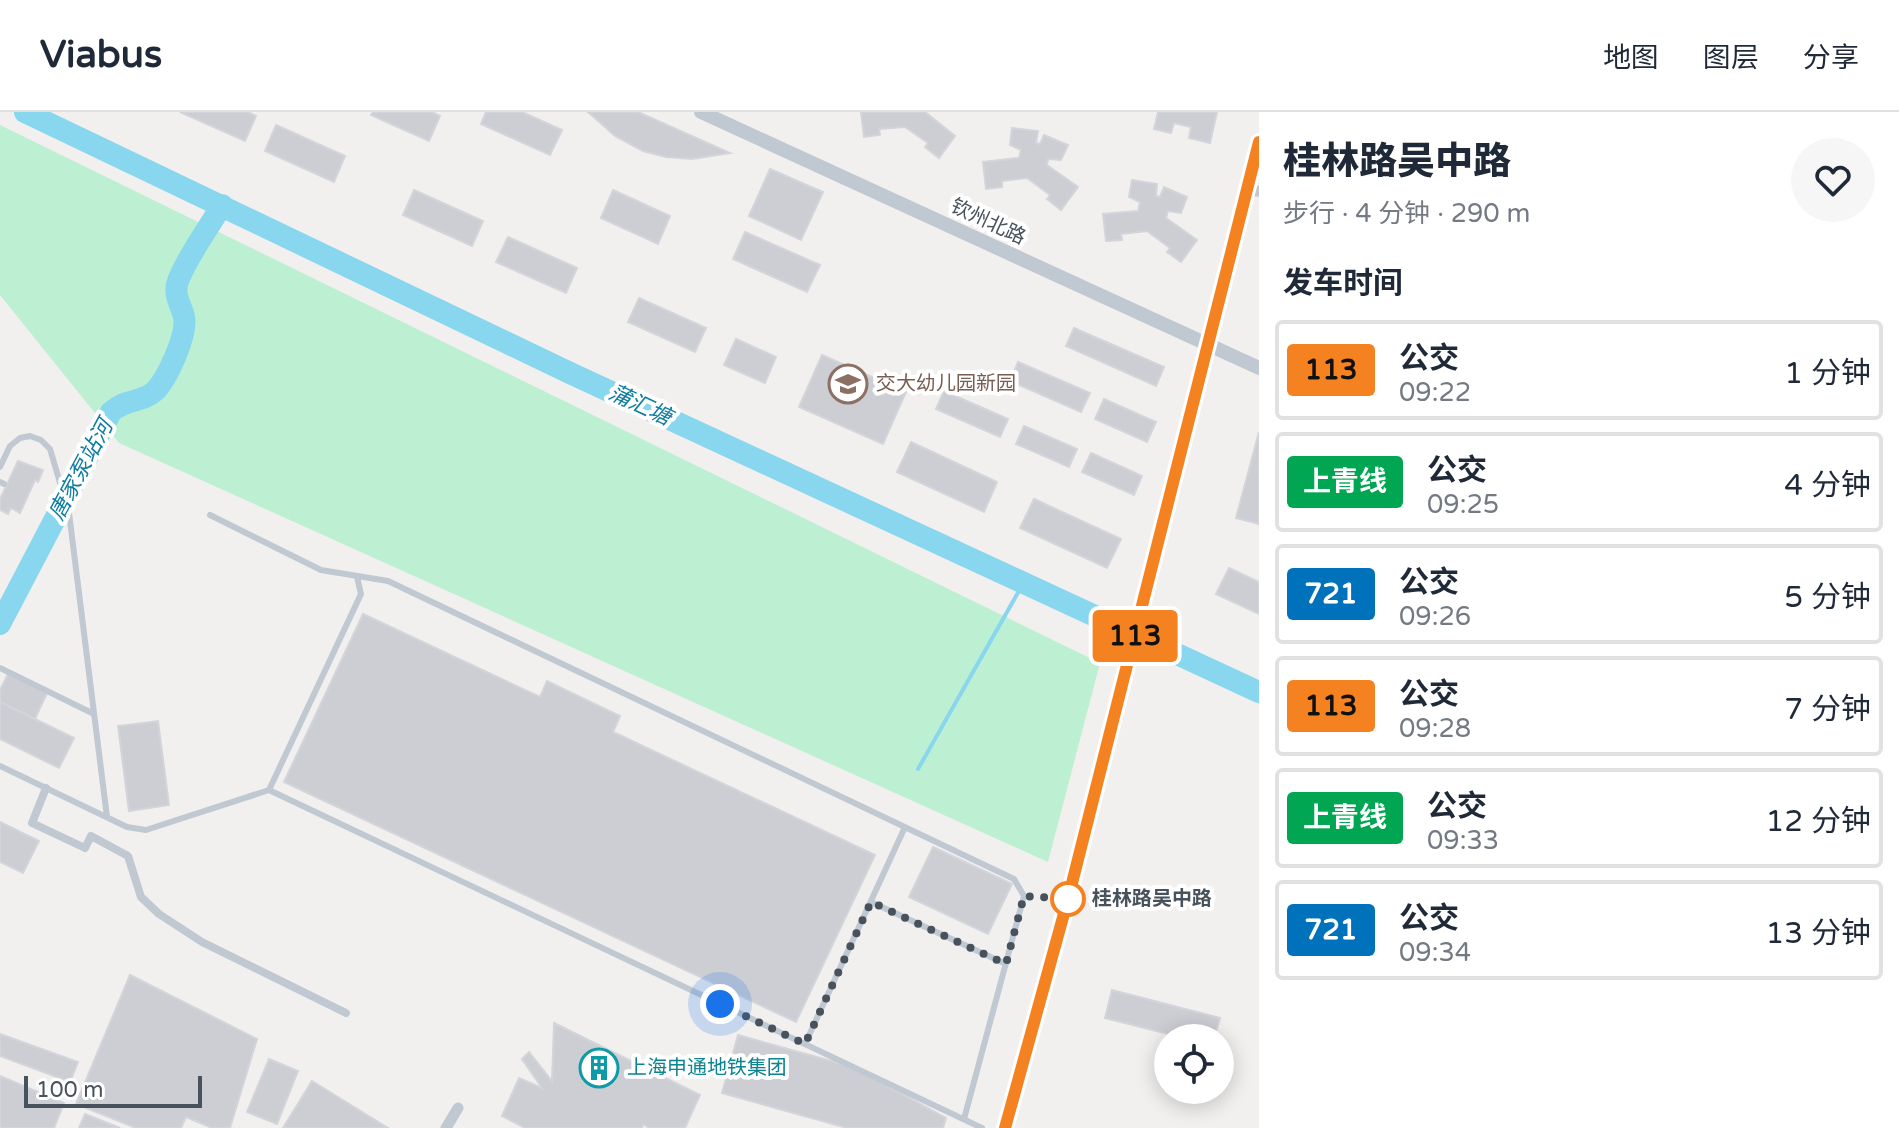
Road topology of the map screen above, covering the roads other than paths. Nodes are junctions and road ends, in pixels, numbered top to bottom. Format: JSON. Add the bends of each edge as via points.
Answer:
{"nodes":[{"id":1,"x":701,"y":112,"type":"edge"},
{"id":2,"x":1259,"y":142,"type":"edge"},
{"id":3,"x":1253,"y":191,"type":"edge"},
{"id":4,"x":1208,"y":345,"type":"junction"},
{"id":5,"x":1259,"y":368,"type":"edge"},
{"id":6,"x":0,"y":467,"type":"edge"},
{"id":7,"x":210,"y":515,"type":"dead end"},
{"id":8,"x":357,"y":577,"type":"junction"},
{"id":9,"x":0,"y":668,"type":"edge"},
{"id":10,"x":94,"y":714,"type":"junction"},
{"id":11,"x":0,"y":766,"type":"edge"},
{"id":12,"x":46,"y":788,"type":"junction"},
{"id":13,"x":269,"y":790,"type":"junction"},
{"id":14,"x":107,"y":817,"type":"junction"},
{"id":15,"x":905,"y":827,"type":"junction"},
{"id":16,"x":871,"y":902,"type":"junction"},
{"id":17,"x":1006,"y":964,"type":"junction"},
{"id":18,"x":346,"y":1013,"type":"dead end"},
{"id":19,"x":805,"y":1044,"type":"junction"},
{"id":20,"x":458,"y":1108,"type":"dead end"},
{"id":21,"x":964,"y":1119,"type":"junction"},
{"id":22,"x":446,"y":1128,"type":"edge"},
{"id":23,"x":982,"y":1128,"type":"edge"},
{"id":24,"x":1005,"y":1128,"type":"edge"}],
"edges":[{"from":1,"to":4,"type":"street","name":"钦州北路"},
{"from":2,"to":3,"type":"main road"},
{"from":3,"to":4,"type":"main road"},
{"from":4,"to":5,"type":"street","name":"钦州北路"},
{"from":4,"to":24,"type":"main road"},
{"from":6,"to":10,"type":"lane","via":[[20,438],[41,440],[50,449],[67,504]]},
{"from":7,"to":8,"type":"lane","via":[[321,570]]},
{"from":8,"to":13,"type":"lane","via":[[361,594]]},
{"from":8,"to":15,"type":"lane","via":[[388,581]]},
{"from":9,"to":10,"type":"lane"},
{"from":10,"to":14,"type":"lane"},
{"from":11,"to":12,"type":"lane"},
{"from":12,"to":14,"type":"lane"},
{"from":12,"to":18,"type":"street","via":[[32,823],[85,848],[91,836],[128,856],[141,897],[159,914],[202,942]]},
{"from":13,"to":14,"type":"lane","via":[[146,830]]},
{"from":13,"to":19,"type":"lane"},
{"from":15,"to":16,"type":"lane"},
{"from":15,"to":17,"type":"lane","via":[[1021,886],[1024,896]]},
{"from":16,"to":17,"type":"lane"},
{"from":16,"to":19,"type":"lane"},
{"from":17,"to":21,"type":"lane"},
{"from":19,"to":21,"type":"lane"},
{"from":20,"to":22,"type":"street"},
{"from":21,"to":23,"type":"lane"}]}
